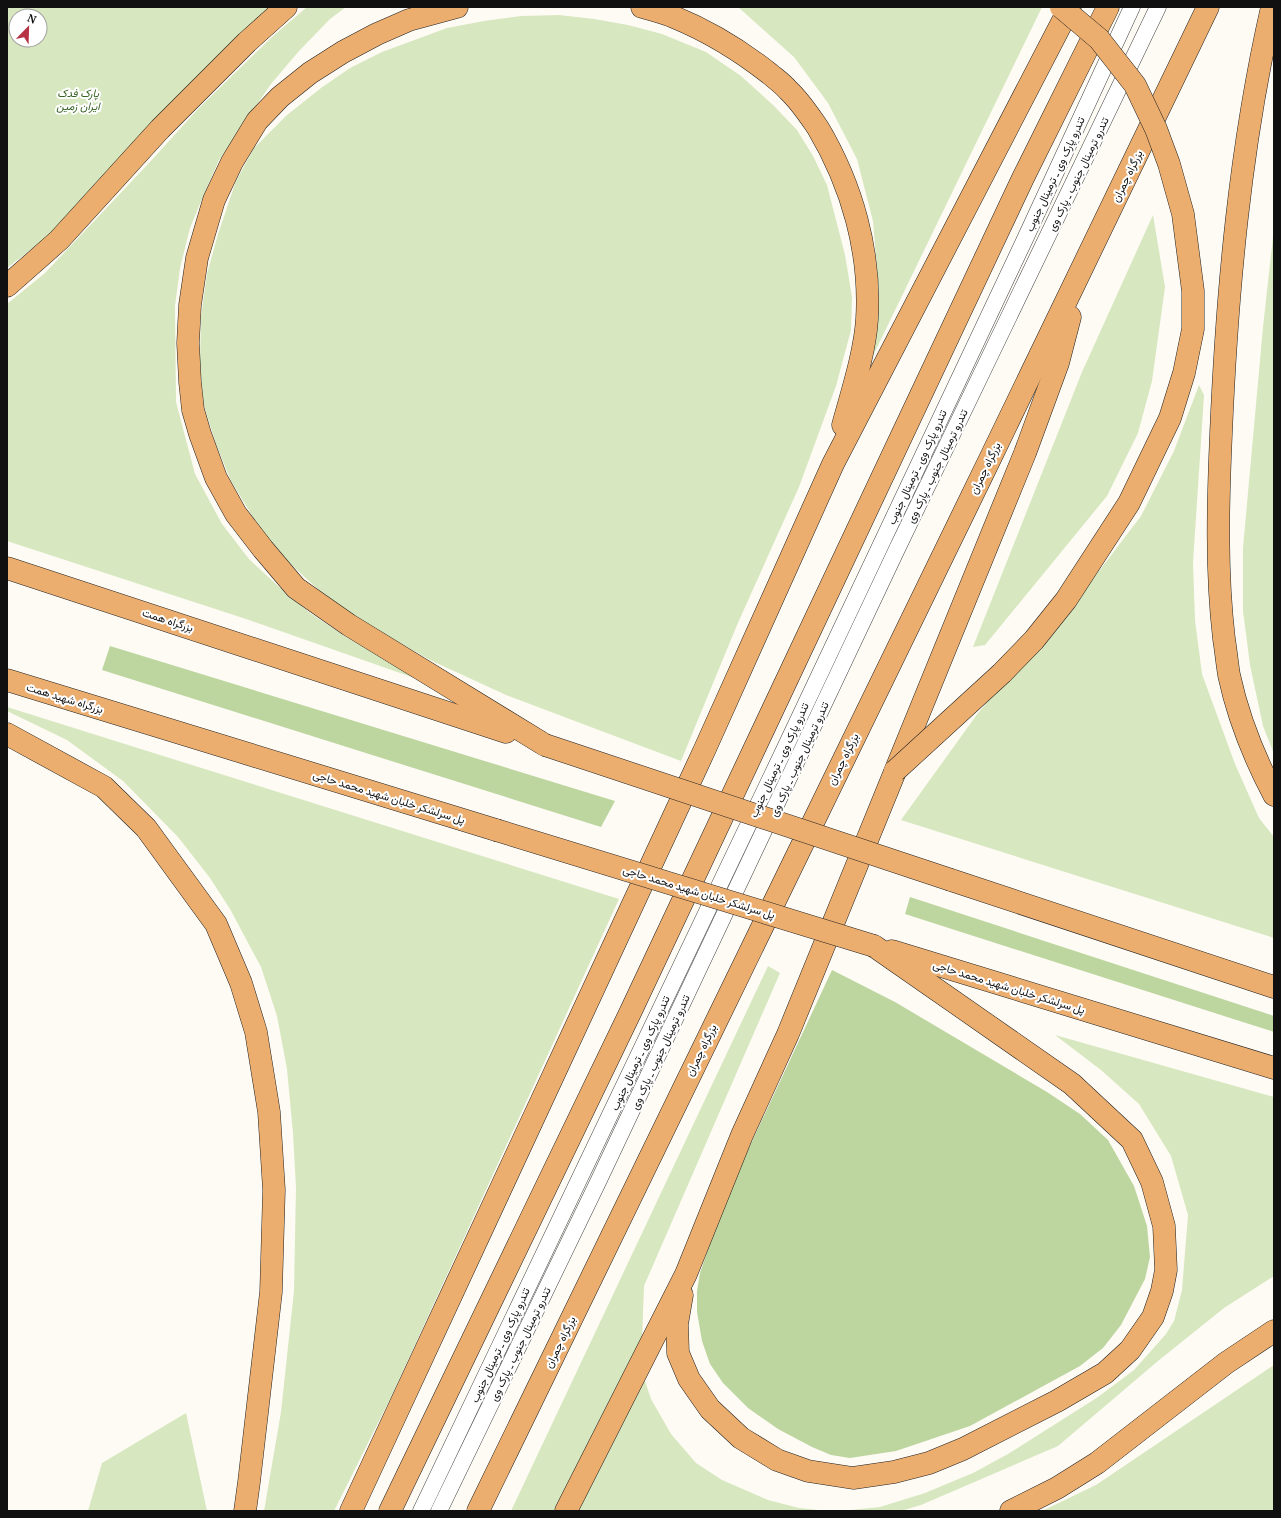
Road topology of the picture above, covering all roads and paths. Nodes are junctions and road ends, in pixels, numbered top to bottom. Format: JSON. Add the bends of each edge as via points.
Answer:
{"nodes":[{"id":1,"x":286,"y":7,"type":"edge"},
{"id":2,"x":457,"y":7,"type":"edge"},
{"id":3,"x":642,"y":7,"type":"edge"},
{"id":4,"x":1061,"y":7,"type":"edge"},
{"id":5,"x":1070,"y":7,"type":"edge"},
{"id":6,"x":1108,"y":7,"type":"edge"},
{"id":7,"x":1132,"y":7,"type":"edge"},
{"id":8,"x":1158,"y":7,"type":"edge"},
{"id":9,"x":1208,"y":7,"type":"edge"},
{"id":10,"x":1272,"y":7,"type":"edge"},
{"id":11,"x":1083,"y":268,"type":"junction"},
{"id":12,"x":7,"y":286,"type":"edge"},
{"id":13,"x":832,"y":464,"type":"junction"},
{"id":14,"x":7,"y":568,"type":"edge"},
{"id":15,"x":7,"y":680,"type":"edge"},
{"id":16,"x":124,"y":716,"type":"joint"},
{"id":17,"x":7,"y":734,"type":"edge"},
{"id":18,"x":545,"y":745,"type":"junction"},
{"id":19,"x":895,"y":771,"type":"junction"},
{"id":20,"x":1274,"y":795,"type":"edge"},
{"id":21,"x":874,"y":946,"type":"junction"},
{"id":22,"x":1274,"y":987,"type":"edge"},
{"id":23,"x":1274,"y":1068,"type":"edge"},
{"id":24,"x":686,"y":1274,"type":"junction"},
{"id":25,"x":1274,"y":1331,"type":"edge"},
{"id":26,"x":245,"y":1511,"type":"edge"},
{"id":27,"x":351,"y":1511,"type":"edge"},
{"id":28,"x":390,"y":1511,"type":"edge"},
{"id":29,"x":421,"y":1511,"type":"edge"},
{"id":30,"x":439,"y":1511,"type":"edge"},
{"id":31,"x":478,"y":1511,"type":"edge"},
{"id":32,"x":566,"y":1511,"type":"edge"},
{"id":33,"x":1011,"y":1511,"type":"edge"}],
"edges":[{"from":1,"to":12,"type":"highway","via":[[160,129],[60,240]]},
{"from":2,"to":18,"type":"highway","via":[[409,20],[343,52],[286,92],[257,121],[232,162],[214,200],[197,258],[190,305],[188,343],[193,410],[216,478],[236,514],[296,588],[355,629]]},
{"from":3,"to":13,"type":"highway","via":[[674,17],[713,36],[751,59],[789,90],[810,116],[842,173],[862,242],[868,287],[867,320],[859,364]]},
{"from":4,"to":19,"type":"highway","bridge":true,"via":[[1099,40],[1135,85],[1169,164],[1182,214],[1193,292],[1193,329],[1184,373],[1170,418],[1129,504],[1066,600],[1034,640],[1002,673]]},
{"from":5,"to":13,"type":"highway"},
{"from":6,"to":28,"type":"highway","via":[[1023,178],[630,1013]]},
{"from":7,"to":29,"type":"lane","name":"تندرو پارک وی ـ ترمینال جنوب","via":[[780,757]]},
{"from":8,"to":30,"type":"lane","name":"تندرو ترمینال جنوب ـ پارک وی","via":[[897,548],[602,1175]]},
{"from":9,"to":11,"type":"highway","name":"بزرگراه چمران"},
{"from":10,"to":20,"type":"highway","via":[[1248,131],[1233,246],[1224,347],[1218,547],[1220,605],[1229,674],[1243,726]]},
{"from":11,"to":19,"type":"highway","via":[[1058,363],[1025,453]]},
{"from":11,"to":31,"type":"highway","name":"بزرگراه چمران"},
{"from":13,"to":27,"type":"highway","via":[[704,751]]},
{"from":14,"to":18,"type":"highway","name":"بزرگراه همت"},
{"from":15,"to":16,"type":"highway","name":"بزرگراه شهید همت"},
{"from":16,"to":21,"type":"highway","name":"پل سرلشکر خلبان شهید محمد حاجی","bridge":true},
{"from":17,"to":26,"type":"highway","via":[[104,787],[146,828],[216,924],[241,983],[254,1025],[269,1112],[274,1190],[271,1292]]},
{"from":18,"to":22,"type":"highway","bridge":true},
{"from":19,"to":24,"type":"highway","via":[[788,1034],[739,1142]]},
{"from":21,"to":23,"type":"highway","name":"پل سرلشکر خلبان شهید محمد حاجی"},
{"from":21,"to":24,"type":"highway","via":[[1072,1084],[1132,1140],[1152,1182],[1164,1226],[1166,1270],[1153,1317],[1130,1350],[1105,1372],[1057,1402],[929,1464],[853,1478],[808,1471],[777,1460],[741,1438],[710,1409],[688,1379],[678,1353],[677,1324]]},
{"from":24,"to":32,"type":"highway"},
{"from":25,"to":33,"type":"highway","via":[[1226,1363],[1097,1463],[1057,1488]]}]}
